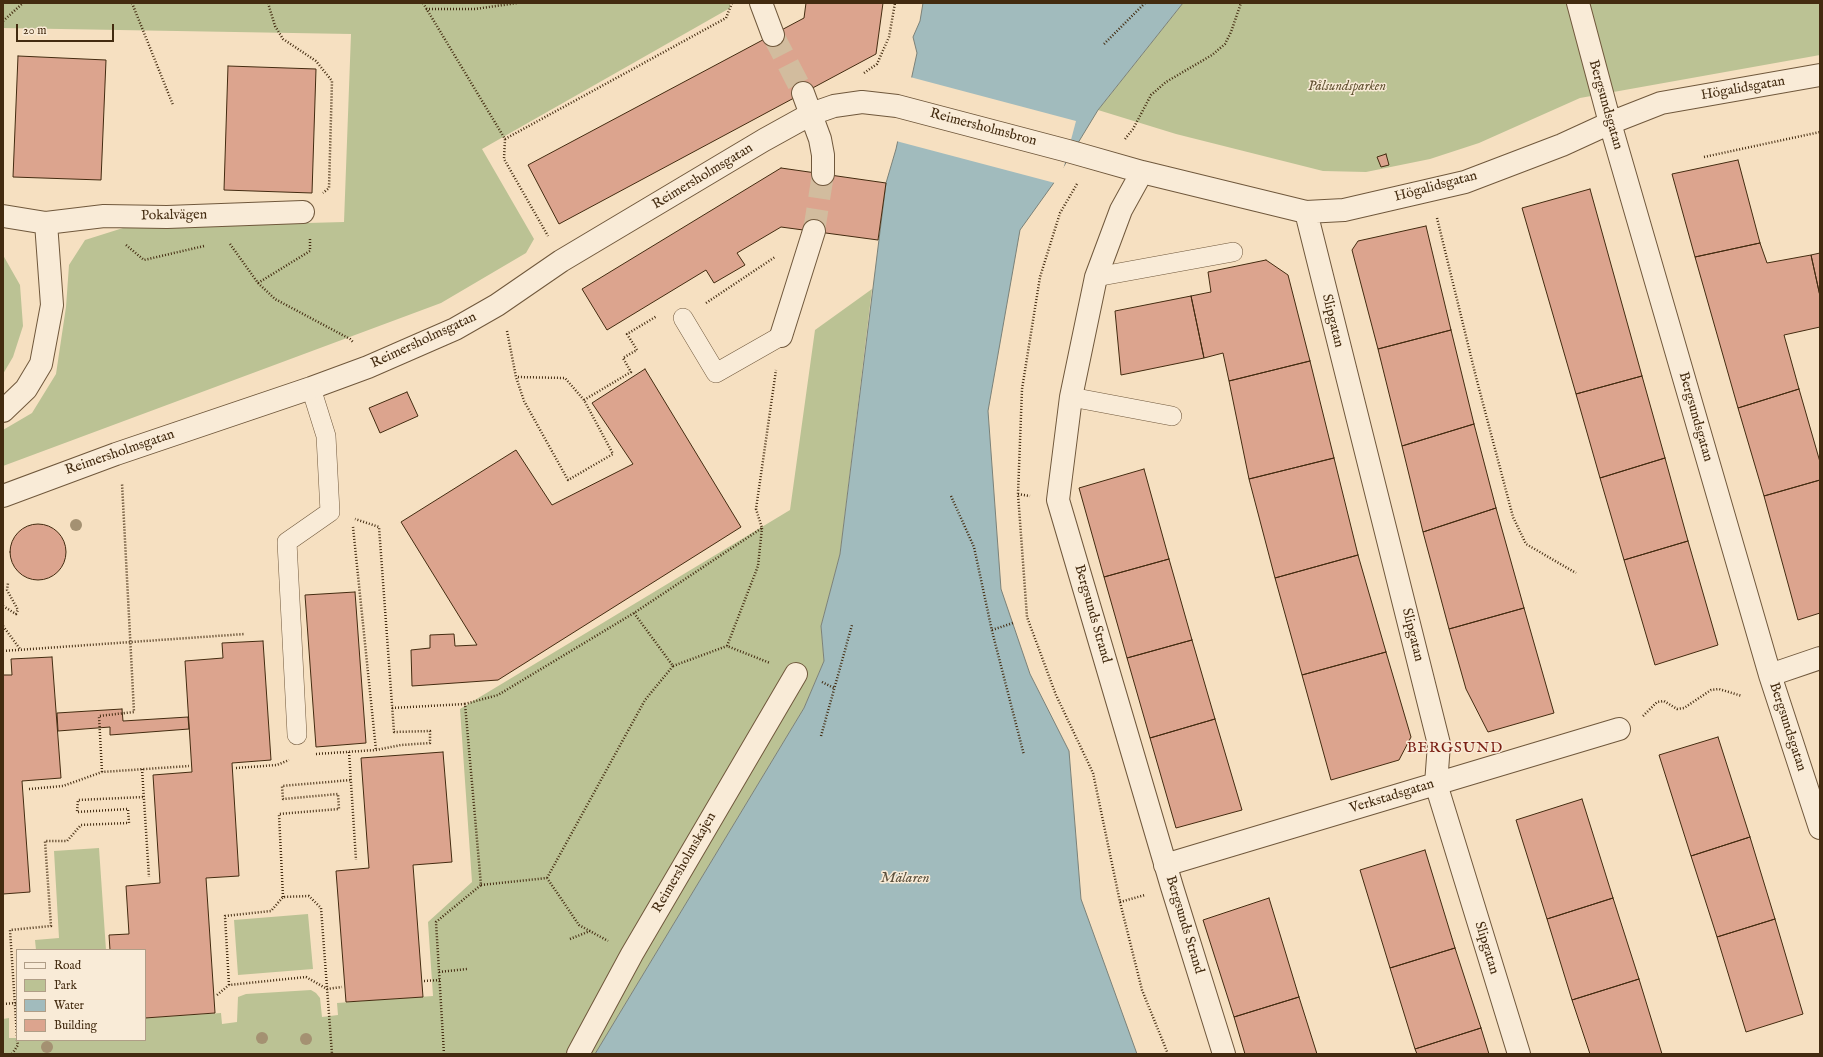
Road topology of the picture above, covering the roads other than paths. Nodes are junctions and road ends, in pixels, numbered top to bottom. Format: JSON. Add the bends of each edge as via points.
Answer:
{"nodes":[{"id":1,"x":761,"y":3,"type":"edge"},
{"id":2,"x":1578,"y":3,"type":"edge"},
{"id":3,"x":773,"y":34,"type":"tunnel mouth"},
{"id":4,"x":1820,"y":75,"type":"edge"},
{"id":5,"x":803,"y":93,"type":"tunnel mouth"},
{"id":6,"x":897,"y":106,"type":"joint"},
{"id":7,"x":811,"y":114,"type":"junction"},
{"id":8,"x":1610,"y":123,"type":"junction"},
{"id":9,"x":1068,"y":151,"type":"joint"},
{"id":10,"x":1142,"y":172,"type":"junction"},
{"id":11,"x":823,"y":174,"type":"tunnel mouth"},
{"id":12,"x":303,"y":212,"type":"road end"},
{"id":13,"x":1306,"y":212,"type":"junction"},
{"id":14,"x":3,"y":216,"type":"edge"},
{"id":15,"x":46,"y":224,"type":"junction"},
{"id":16,"x":813,"y":235,"type":"tunnel mouth"},
{"id":17,"x":1232,"y":252,"type":"dead end"},
{"id":18,"x":1096,"y":277,"type":"junction"},
{"id":19,"x":683,"y":318,"type":"road end"},
{"id":20,"x":781,"y":336,"type":"joint"},
{"id":21,"x":312,"y":388,"type":"junction"},
{"id":22,"x":1071,"y":397,"type":"junction"},
{"id":23,"x":3,"y":411,"type":"edge"},
{"id":24,"x":1172,"y":416,"type":"dead end"},
{"id":25,"x":3,"y":496,"type":"edge"},
{"id":26,"x":1820,"y":658,"type":"edge"},
{"id":27,"x":796,"y":674,"type":"road end"},
{"id":28,"x":1770,"y":675,"type":"junction"},
{"id":29,"x":1619,"y":729,"type":"dead end"},
{"id":30,"x":297,"y":735,"type":"road end"},
{"id":31,"x":1436,"y":784,"type":"junction"},
{"id":32,"x":1820,"y":828,"type":"edge"},
{"id":33,"x":1165,"y":865,"type":"junction"},
{"id":34,"x":578,"y":1054,"type":"edge"},
{"id":35,"x":1224,"y":1054,"type":"edge"},
{"id":36,"x":1519,"y":1054,"type":"edge"}],
"edges":[{"from":1,"to":3,"type":"street"},
{"from":2,"to":8,"type":"street","name":"Bergsundsgatan"},
{"from":4,"to":8,"type":"street","name":"Högalidsgatan","via":[[1661,103]]},
{"from":5,"to":7,"type":"street"},
{"from":6,"to":7,"type":"street","name":"Reimersholmsgatan","via":[[862,102],[834,106]]},
{"from":6,"to":9,"type":"street","name":"Reimersholmsbron"},
{"from":7,"to":11,"type":"street","via":[[820,139]]},
{"from":7,"to":21,"type":"street","name":"Reimersholmsgatan","via":[[561,260],[497,305],[455,329]]},
{"from":8,"to":13,"type":"street","name":"Högalidsgatan","via":[[1465,182],[1344,210]]},
{"from":8,"to":28,"type":"street","name":"Bergsundsgatan"},
{"from":9,"to":10,"type":"street","name":"Högalidsgatan"},
{"from":10,"to":13,"type":"street","name":"Högalidsgatan"},
{"from":10,"to":18,"type":"street","name":"Bergsunds Strand","via":[[1121,210]]},
{"from":12,"to":15,"type":"street","name":"Pokalvägen","via":[[167,217],[104,216]]},
{"from":13,"to":31,"type":"street","name":"Slipgatan","via":[[1439,744]]},
{"from":14,"to":15,"type":"street","name":"Pokalvägen"},
{"from":15,"to":23,"type":"street","via":[[52,305],[41,364],[26,389]]},
{"from":16,"to":20,"type":"street"},
{"from":17,"to":18,"type":"lane"},
{"from":18,"to":22,"type":"street","name":"Bergsunds Strand"},
{"from":19,"to":20,"type":"lane","via":[[716,373]]},
{"from":21,"to":25,"type":"street","name":"Reimersholmsgatan","via":[[116,454]]},
{"from":21,"to":30,"type":"lane","via":[[326,436],[330,512],[287,542]]},
{"from":22,"to":24,"type":"lane"},
{"from":22,"to":33,"type":"street","name":"Bergsunds Strand","via":[[1058,500]]},
{"from":26,"to":28,"type":"street"},
{"from":27,"to":34,"type":"street","name":"Reimersholmskajen","via":[[632,954]]},
{"from":28,"to":32,"type":"street","name":"Bergsundsgatan"},
{"from":29,"to":31,"type":"street","name":"Verkstadsgatan"},
{"from":31,"to":33,"type":"street","name":"Verkstadsgatan"},
{"from":31,"to":36,"type":"street","name":"Slipgatan"},
{"from":33,"to":35,"type":"street","name":"Bergsunds Strand"}]}
